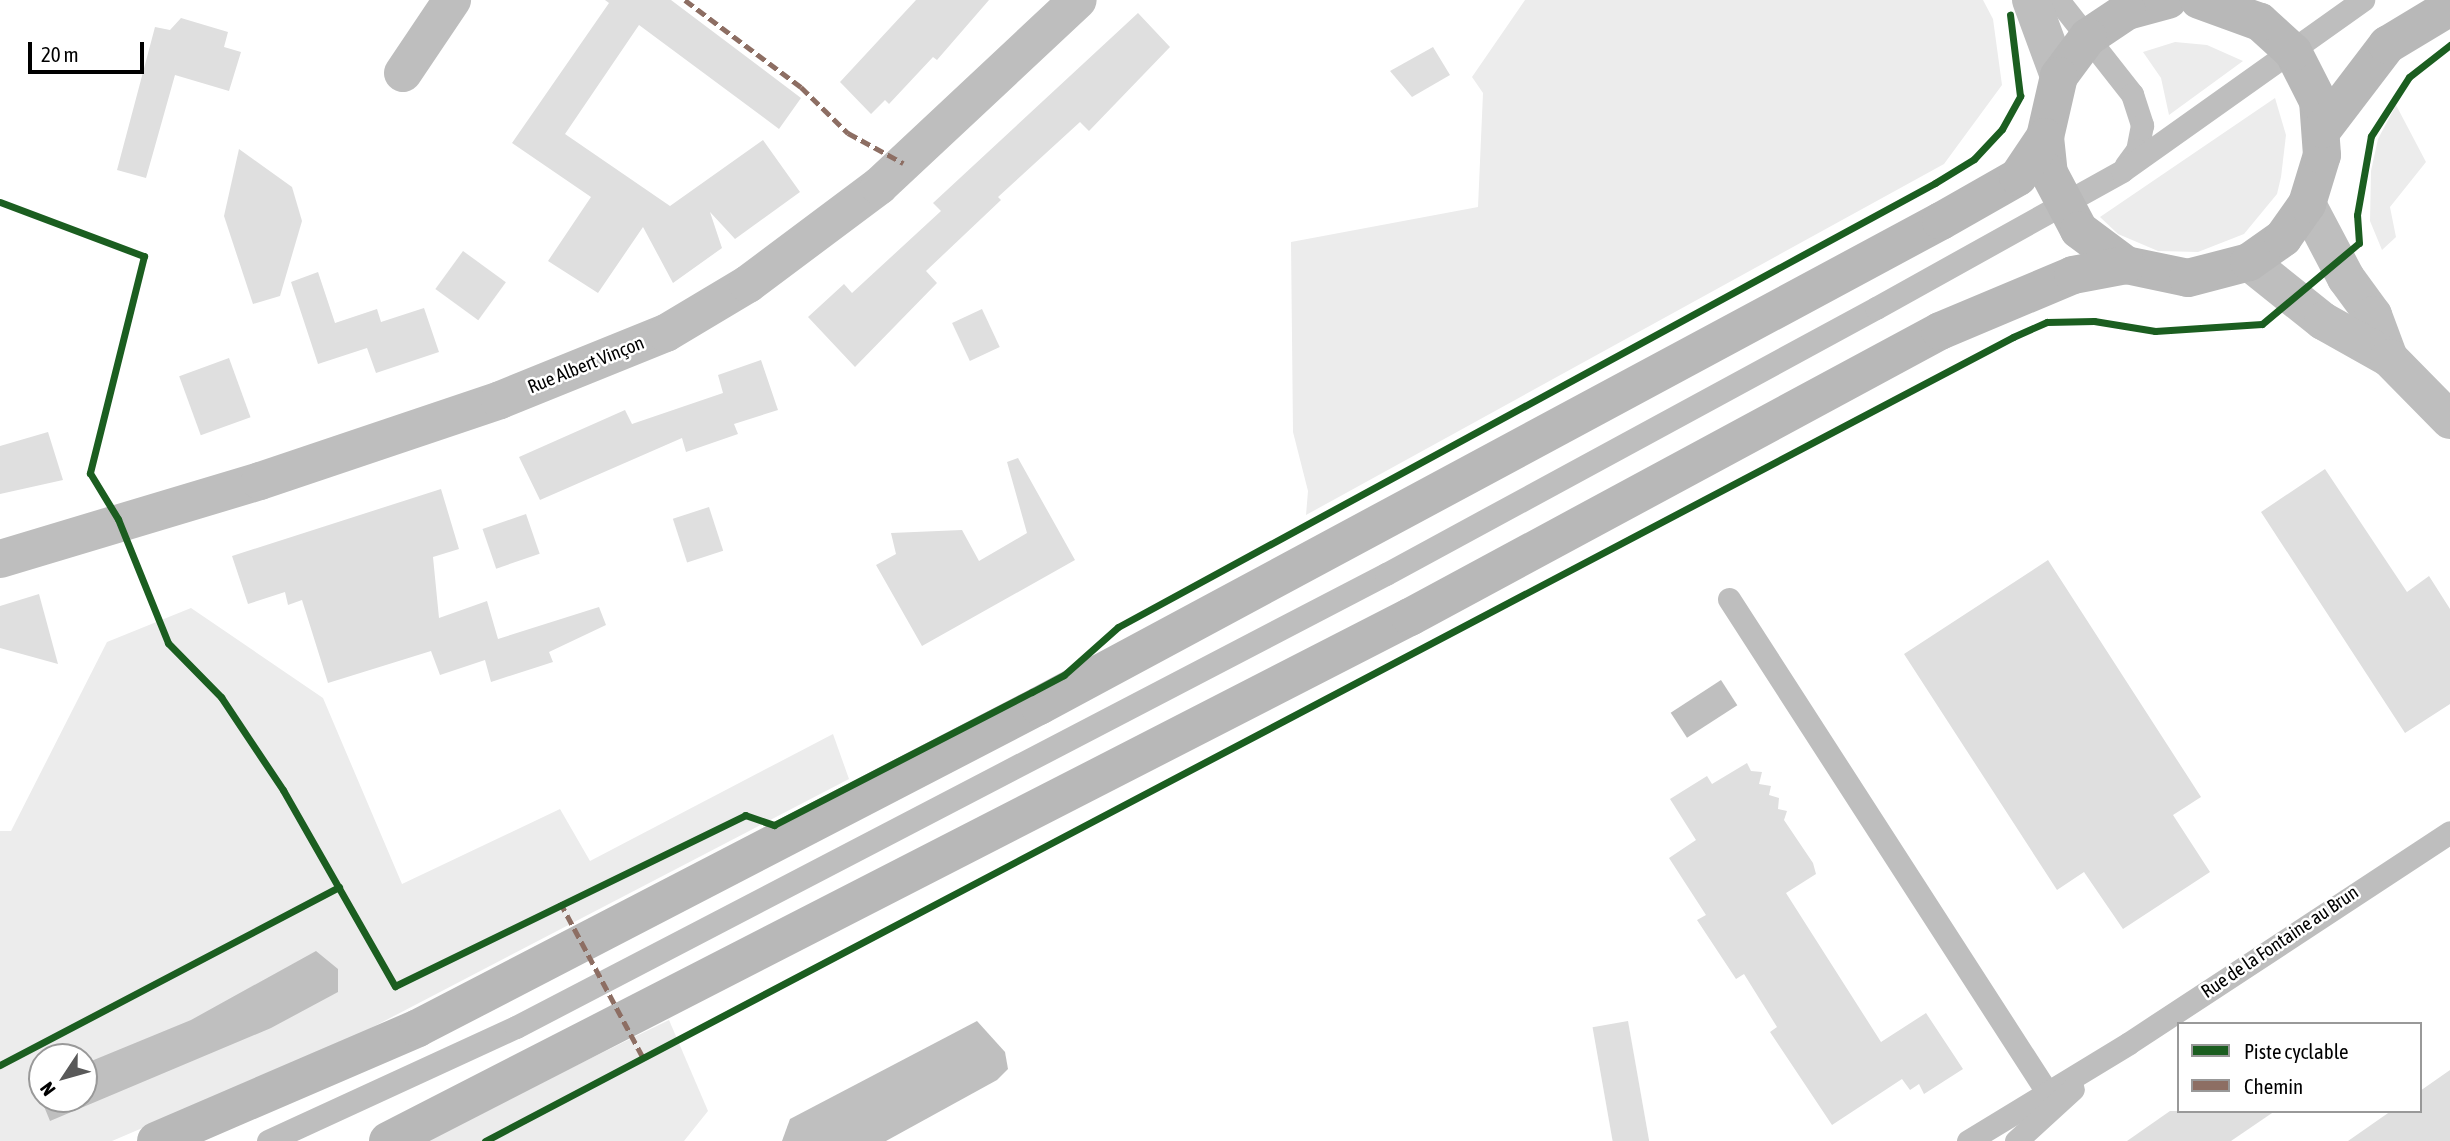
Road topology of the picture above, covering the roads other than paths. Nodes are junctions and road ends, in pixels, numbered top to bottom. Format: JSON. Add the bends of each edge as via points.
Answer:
{"nodes":[{"id":1,"x":452,"y":0,"type":"edge"},
{"id":2,"x":1078,"y":0,"type":"edge"},
{"id":3,"x":2031,"y":0,"type":"edge"},
{"id":4,"x":2058,"y":0,"type":"edge"},
{"id":5,"x":2080,"y":0,"type":"edge"},
{"id":6,"x":2168,"y":0,"type":"edge"},
{"id":7,"x":2363,"y":0,"type":"edge"},
{"id":8,"x":2217,"y":1,"type":"edge"},
{"id":9,"x":2450,"y":7,"type":"edge"},
{"id":10,"x":2088,"y":37,"type":"junction"},
{"id":11,"x":2293,"y":52,"type":"junction"},
{"id":12,"x":403,"y":73,"type":"dead end"},
{"id":13,"x":2059,"y":76,"type":"junction"},
{"id":14,"x":2323,"y":129,"type":"junction"},
{"id":15,"x":2045,"y":138,"type":"junction"},
{"id":16,"x":2122,"y":171,"type":"junction"},
{"id":17,"x":2308,"y":204,"type":"junction"},
{"id":18,"x":2062,"y":206,"type":"junction"},
{"id":19,"x":2249,"y":262,"type":"junction"},
{"id":20,"x":2126,"y":265,"type":"junction"},
{"id":21,"x":2389,"y":358,"type":"junction"},
{"id":22,"x":2450,"y":420,"type":"edge"},
{"id":23,"x":0,"y":559,"type":"edge"},
{"id":24,"x":1729,"y":599,"type":"dead end"},
{"id":25,"x":2450,"y":832,"type":"edge"},
{"id":26,"x":2106,"y":1058,"type":"junction"},
{"id":27,"x":2047,"y":1092,"type":"junction"},
{"id":28,"x":156,"y":1141,"type":"edge"},
{"id":29,"x":268,"y":1141,"type":"edge"},
{"id":30,"x":388,"y":1141,"type":"edge"},
{"id":31,"x":1968,"y":1141,"type":"edge"},
{"id":32,"x":2016,"y":1141,"type":"edge"}],
"edges":[{"from":1,"to":12,"type":"street"},
{"from":2,"to":23,"type":"street","name":"Rue Albert Vinçon","via":[[840,217],[748,284],[666,333],[500,400],[260,481]]},
{"from":3,"to":13,"type":"street"},
{"from":4,"to":10,"type":"lane"},
{"from":5,"to":10,"type":"lane"},
{"from":6,"to":10,"type":"main road","via":[[2127,11]]},
{"from":7,"to":11,"type":"lane"},
{"from":8,"to":11,"type":"main road","via":[[2260,22]]},
{"from":9,"to":14,"type":"main road","via":[[2387,45]]},
{"from":10,"to":13,"type":"main road"},
{"from":10,"to":16,"type":"lane","via":[[2132,94],[2142,125],[2137,150]]},
{"from":11,"to":14,"type":"main road","via":[[2308,76]]},
{"from":11,"to":16,"type":"lane"},
{"from":13,"to":15,"type":"main road"},
{"from":14,"to":17,"type":"main road","via":[[2318,180]]},
{"from":15,"to":18,"type":"main road","via":[[2049,173]]},
{"from":15,"to":28,"type":"main road","via":[[2018,177],[1941,221],[1039,706],[418,1028]]},
{"from":16,"to":18,"type":"lane"},
{"from":17,"to":19,"type":"main road","via":[[2283,237]]},
{"from":17,"to":21,"type":"street","via":[[2346,278],[2373,316]]},
{"from":18,"to":20,"type":"main road","via":[[2079,230]]},
{"from":18,"to":29,"type":"lane","via":[[1374,580],[516,1027]]},
{"from":19,"to":20,"type":"main road","via":[[2188,278]]},
{"from":19,"to":21,"type":"street","via":[[2315,316]]},
{"from":20,"to":30,"type":"main road","via":[[2073,275],[1940,331],[1410,617]]},
{"from":21,"to":22,"type":"street"},
{"from":24,"to":27,"type":"lane"},
{"from":25,"to":26,"type":"lane","name":"Rue de la Fontaine au Brun"},
{"from":26,"to":27,"type":"lane","name":"Rue de la Fontaine au Brun"},
{"from":26,"to":32,"type":"lane"},
{"from":27,"to":31,"type":"lane","name":"Rue de la Fontaine au Brun"}]}
